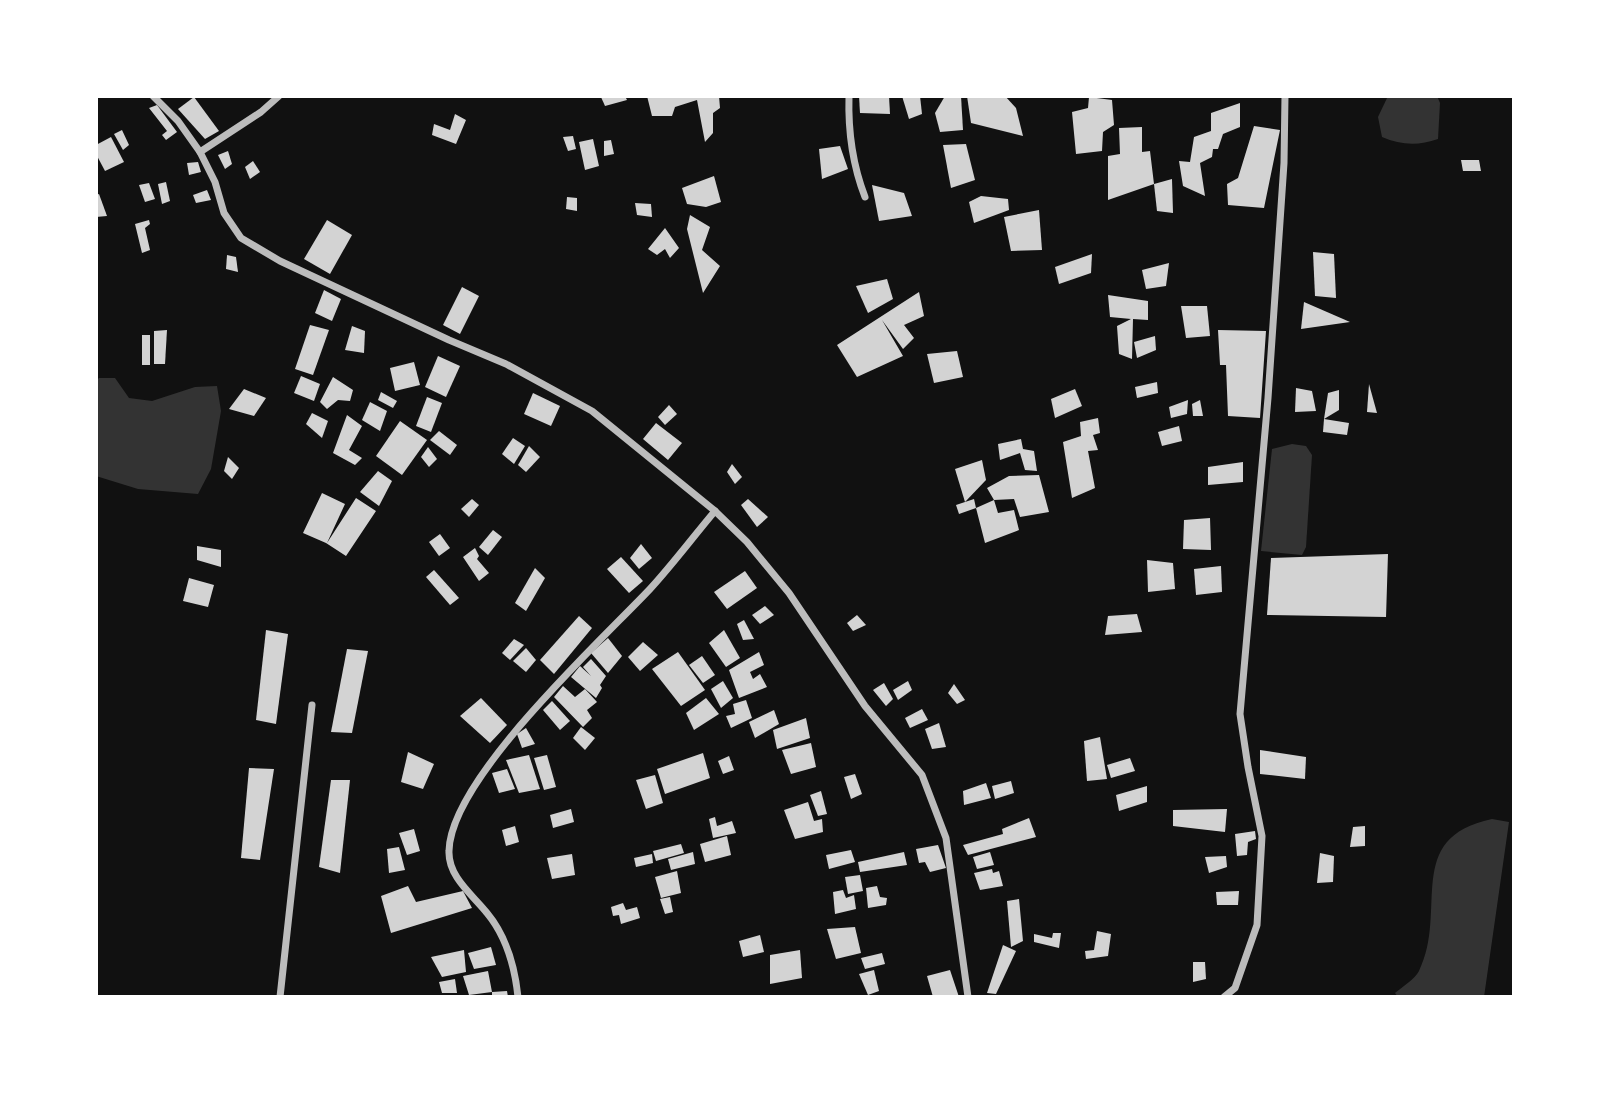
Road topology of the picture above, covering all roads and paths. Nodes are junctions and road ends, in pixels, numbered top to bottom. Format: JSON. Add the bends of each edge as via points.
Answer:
{"nodes":[{"id":1,"x":153,"y":96,"type":"edge"},
{"id":2,"x":279,"y":96,"type":"edge"},
{"id":3,"x":849,"y":96,"type":"edge"},
{"id":4,"x":1285,"y":96,"type":"edge"},
{"id":5,"x":200,"y":152,"type":"junction"},
{"id":6,"x":865,"y":197,"type":"dead end"},
{"id":7,"x":715,"y":511,"type":"junction"},
{"id":8,"x":312,"y":705,"type":"dead end"},
{"id":9,"x":280,"y":997,"type":"edge"},
{"id":10,"x":518,"y":997,"type":"edge"},
{"id":11,"x":968,"y":997,"type":"edge"},
{"id":12,"x":1224,"y":997,"type":"edge"}],
"edges":[{"from":1,"to":5,"type":"street"},
{"from":2,"to":5,"type":"street"},
{"from":3,"to":6,"type":"street","via":[[848,118]]},
{"from":4,"to":12,"type":"street","via":[[1269,384],[1240,714],[1262,836],[1257,925],[1234,988]]},
{"from":5,"to":7,"type":"street","via":[[224,213],[242,238],[292,267],[506,364],[592,411]]},
{"from":7,"to":10,"type":"street","via":[[652,587],[510,739],[463,805],[448,852],[455,874],[488,914],[512,961]]},
{"from":7,"to":11,"type":"street","via":[[789,593],[865,706],[922,775],[946,838]]},
{"from":8,"to":9,"type":"street"}]}
